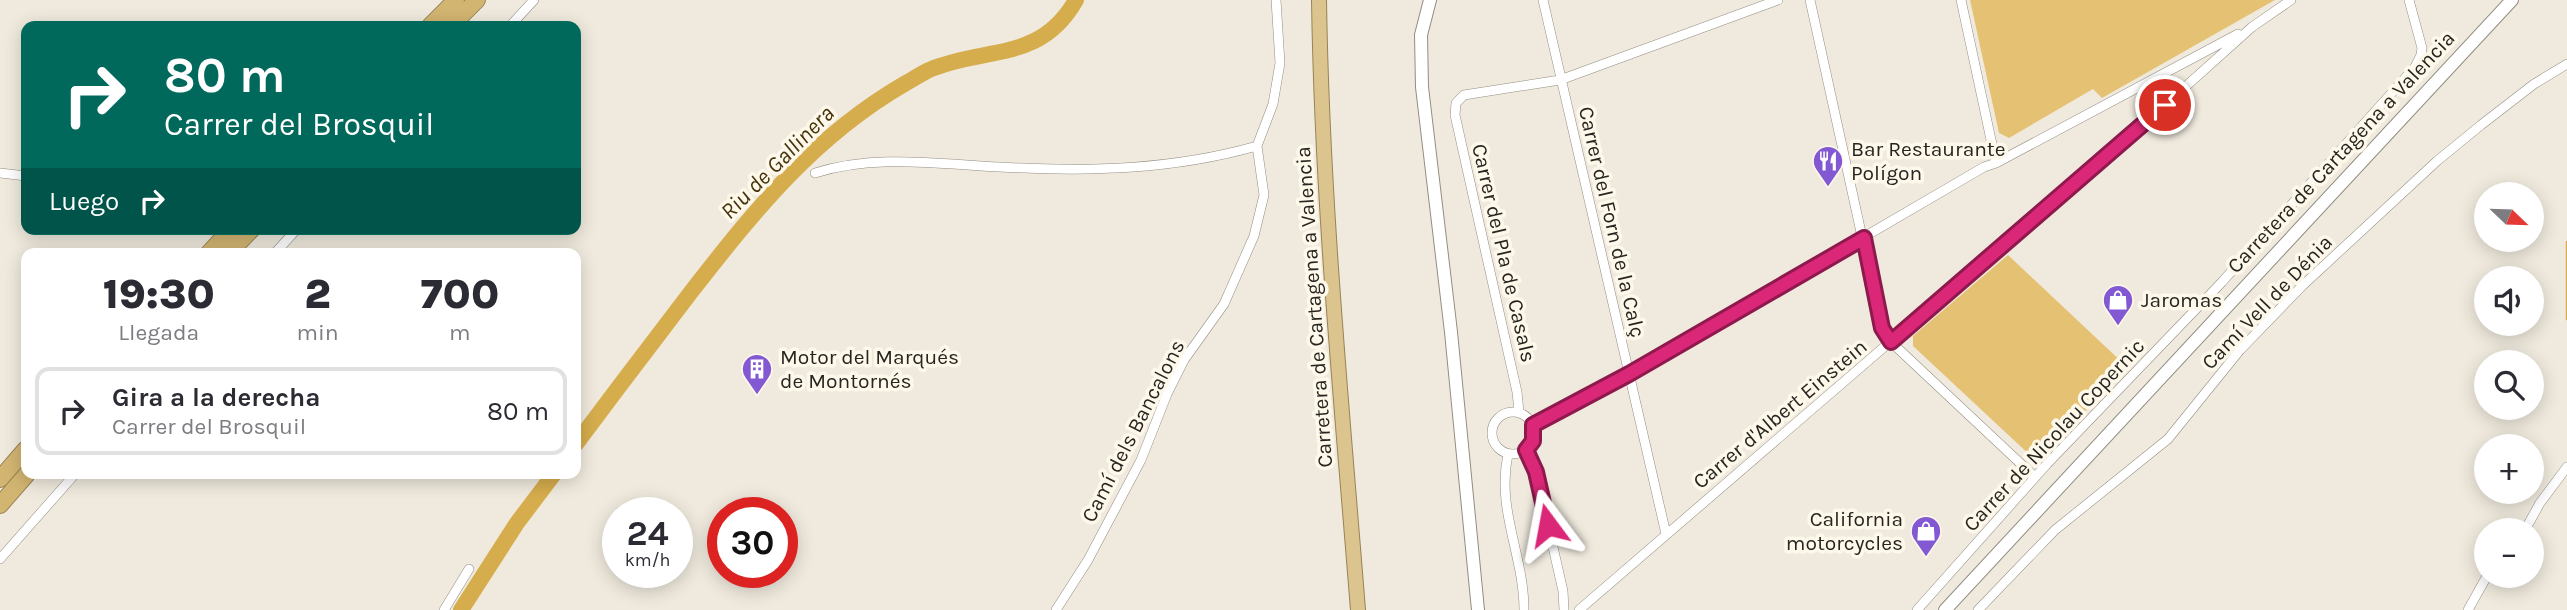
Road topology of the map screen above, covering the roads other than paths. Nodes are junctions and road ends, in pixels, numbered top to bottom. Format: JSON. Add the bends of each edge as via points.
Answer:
{"nodes":[{"id":1,"x":456,"y":0,"type":"edge"},
{"id":2,"x":477,"y":0,"type":"edge"},
{"id":3,"x":534,"y":0,"type":"edge"},
{"id":4,"x":1276,"y":0,"type":"edge"},
{"id":5,"x":1319,"y":0,"type":"edge"},
{"id":6,"x":1430,"y":0,"type":"edge"},
{"id":7,"x":1543,"y":0,"type":"edge"},
{"id":8,"x":1778,"y":0,"type":"edge"},
{"id":9,"x":1810,"y":0,"type":"edge"},
{"id":10,"x":1961,"y":0,"type":"edge"},
{"id":11,"x":2291,"y":0,"type":"edge"},
{"id":12,"x":2409,"y":0,"type":"edge"},
{"id":13,"x":2512,"y":0,"type":"edge"},
{"id":14,"x":435,"y":21,"type":"edge"},
{"id":15,"x":456,"y":21,"type":"edge"},
{"id":16,"x":515,"y":21,"type":"edge"},
{"id":17,"x":2252,"y":27,"type":"junction"},
{"id":18,"x":2567,"y":64,"type":"edge"},
{"id":19,"x":1560,"y":80,"type":"junction"},
{"id":20,"x":1257,"y":146,"type":"junction"},
{"id":21,"x":1996,"y":163,"type":"junction"},
{"id":22,"x":0,"y":173,"type":"edge"},
{"id":23,"x":815,"y":173,"type":"dead end"},
{"id":24,"x":21,"y":175,"type":"edge"},
{"id":25,"x":225,"y":235,"type":"edge"},
{"id":26,"x":246,"y":235,"type":"edge"},
{"id":27,"x":291,"y":235,"type":"edge"},
{"id":28,"x":1864,"y":238,"type":"junction"},
{"id":29,"x":214,"y":248,"type":"edge"},
{"id":30,"x":234,"y":248,"type":"edge"},
{"id":31,"x":280,"y":248,"type":"edge"},
{"id":32,"x":1891,"y":342,"type":"junction"},
{"id":33,"x":1629,"y":374,"type":"junction"},
{"id":34,"x":1518,"y":412,"type":"junction"},
{"id":35,"x":1533,"y":425,"type":"junction"},
{"id":36,"x":1526,"y":450,"type":"junction"},
{"id":37,"x":1508,"y":454,"type":"junction"},
{"id":38,"x":21,"y":455,"type":"edge"},
{"id":39,"x":2567,"y":467,"type":"edge"},
{"id":40,"x":2035,"y":477,"type":"junction"},
{"id":41,"x":23,"y":479,"type":"edge"},
{"id":42,"x":71,"y":479,"type":"edge"},
{"id":43,"x":0,"y":480,"type":"edge"},
{"id":44,"x":0,"y":505,"type":"edge"},
{"id":45,"x":2532,"y":518,"type":"edge"},
{"id":46,"x":1665,"y":534,"type":"junction"},
{"id":47,"x":0,"y":559,"type":"edge"},
{"id":48,"x":469,"y":569,"type":"dead end"},
{"id":49,"x":2480,"y":588,"type":"edge"},
{"id":50,"x":444,"y":610,"type":"edge"},
{"id":51,"x":1056,"y":610,"type":"edge"},
{"id":52,"x":1358,"y":610,"type":"edge"},
{"id":53,"x":1478,"y":610,"type":"edge"},
{"id":54,"x":1524,"y":610,"type":"edge"},
{"id":55,"x":1564,"y":610,"type":"edge"},
{"id":56,"x":1578,"y":610,"type":"edge"},
{"id":57,"x":1917,"y":610,"type":"edge"},
{"id":58,"x":1945,"y":610,"type":"edge"},
{"id":59,"x":1978,"y":610,"type":"edge"},
{"id":60,"x":2468,"y":610,"type":"edge"}],
"edges":[{"from":1,"to":14,"type":"highway"},
{"from":2,"to":15,"type":"highway"},
{"from":3,"to":16,"type":"street"},
{"from":4,"to":20,"type":"street","via":[[1280,63],[1273,104]]},
{"from":5,"to":52,"type":"highway","name":"Carretera de Cartagena a Valencia","via":[[1331,274]]},
{"from":6,"to":53,"type":"main road","via":[[1422,35],[1422,87]]},
{"from":7,"to":19,"type":"street","name":"Carrer del Forn de la Calç"},
{"from":8,"to":19,"type":"street"},
{"from":9,"to":28,"type":"street"},
{"from":10,"to":21,"type":"street"},
{"from":11,"to":17,"type":"street","name":"Carrer d'Albert Einstein"},
{"from":12,"to":40,"type":"street","name":"Carrer de Nicolau Copernic","via":[[2422,48],[2416,67],[2222,282]]},
{"from":13,"to":58,"type":"main road","name":"Carretera de Cartagena a Valencia"},
{"from":17,"to":21,"type":"street"},
{"from":17,"to":32,"type":"street","name":"Carrer d'Albert Einstein"},
{"from":18,"to":59,"type":"street","name":"Camí Vell de Dénia","via":[[2534,84],[2437,161],[2302,285],[2240,350],[2168,439],[2055,530]]},
{"from":19,"to":33,"type":"street","name":"Carrer del Forn de la Calç"},
{"from":19,"to":34,"type":"street","name":"Carrer del Pla de Casals","via":[[1464,95],[1456,103]]},
{"from":20,"to":23,"type":"street","via":[[1184,163],[1082,170],[889,161],[844,164]]},
{"from":20,"to":51,"type":"street","name":"Camí dels Bancalons","via":[[1264,195],[1243,263],[1224,304],[1184,360],[1141,460]]},
{"from":21,"to":28,"type":"street"},
{"from":22,"to":24,"type":"street"},
{"from":25,"to":29,"type":"highway"},
{"from":26,"to":30,"type":"highway"},
{"from":27,"to":31,"type":"street"},
{"from":28,"to":32,"type":"street","via":[[1882,328]]},
{"from":28,"to":33,"type":"street"},
{"from":32,"to":40,"type":"street"},
{"from":32,"to":46,"type":"street","name":"Carrer d'Albert Einstein"},
{"from":33,"to":35,"type":"street"},
{"from":33,"to":46,"type":"street","name":"Carrer del Forn de la Calç"},
{"from":34,"to":35,"type":"street"},
{"from":34,"to":37,"type":"street","via":[[1503,414],[1493,425],[1496,445]]},
{"from":35,"to":36,"type":"street","via":[[1533,441]]},
{"from":36,"to":37,"type":"street"},
{"from":36,"to":55,"type":"street","via":[[1536,472]]},
{"from":37,"to":54,"type":"street","via":[[1505,502],[1522,578]]},
{"from":38,"to":43,"type":"highway"},
{"from":39,"to":45,"type":"street"},
{"from":40,"to":57,"type":"street","name":"Carrer de Nicolau Copernic"},
{"from":41,"to":44,"type":"highway"},
{"from":42,"to":47,"type":"street"},
{"from":46,"to":56,"type":"street","name":"Carrer d'Albert Einstein"},
{"from":48,"to":50,"type":"street"},
{"from":49,"to":60,"type":"street"}]}
